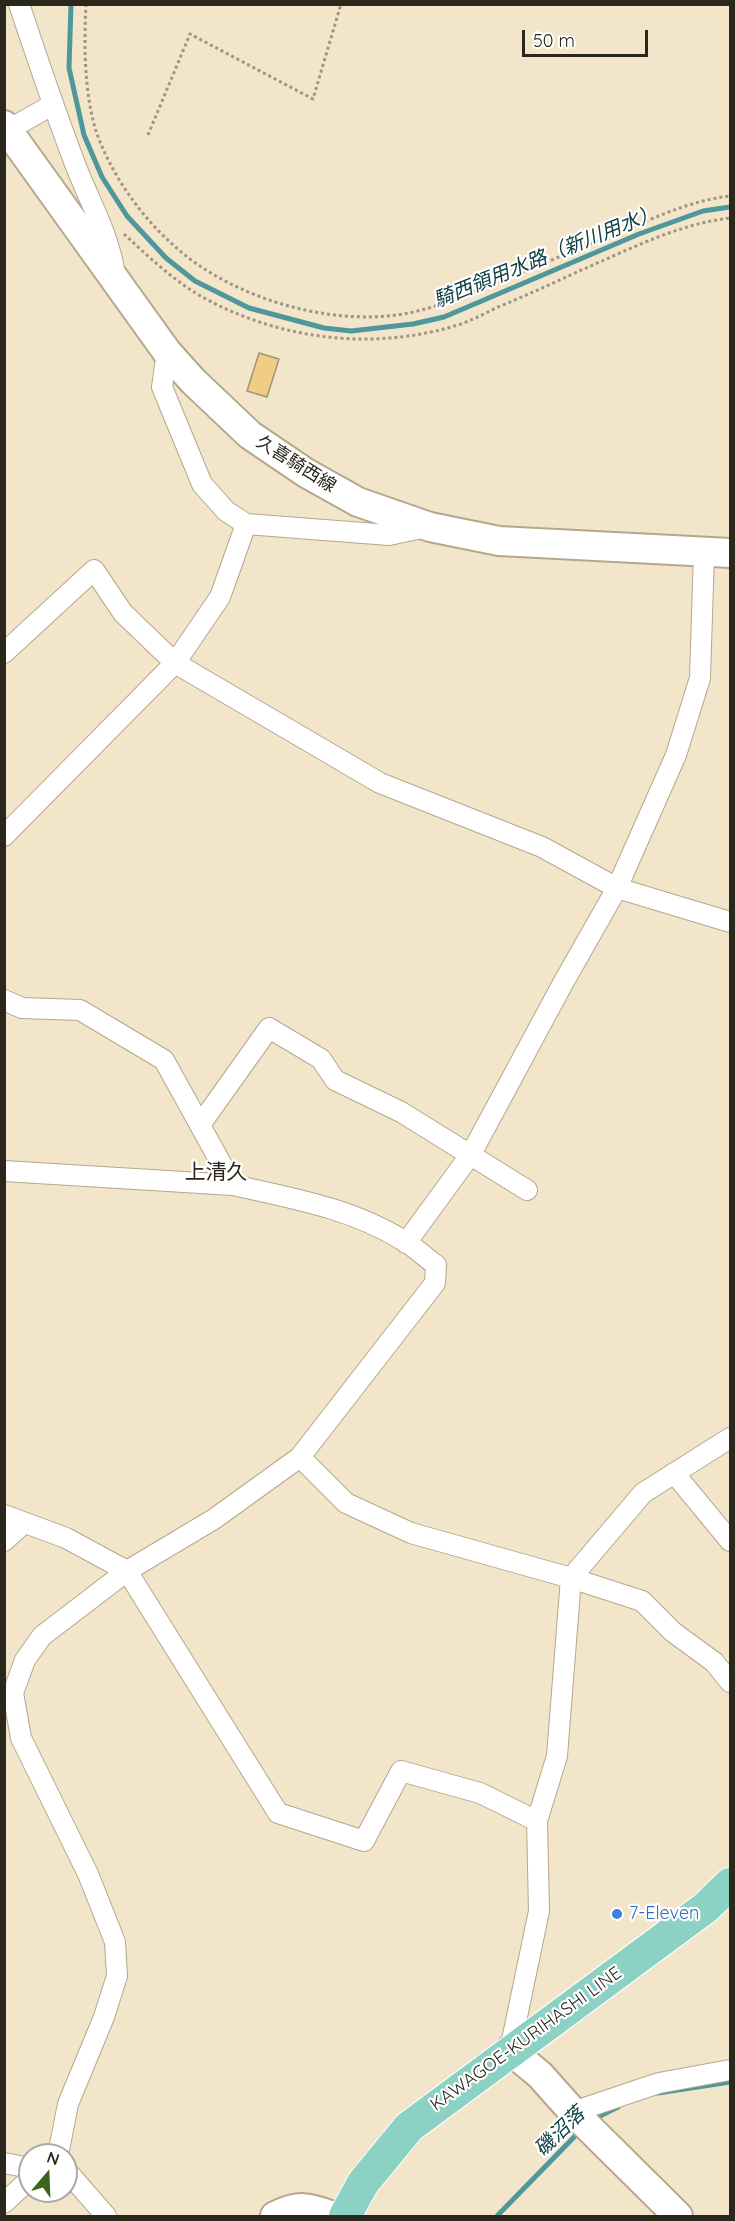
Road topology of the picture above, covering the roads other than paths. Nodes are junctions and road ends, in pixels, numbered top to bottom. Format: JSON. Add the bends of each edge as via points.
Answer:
{"nodes":[{"id":1,"x":19,"y":4,"type":"edge"},
{"id":2,"x":52,"y":105,"type":"junction"},
{"id":3,"x":6,"y":127,"type":"edge"},
{"id":4,"x":115,"y":277,"type":"junction"},
{"id":5,"x":167,"y":352,"type":"junction"},
{"id":6,"x":246,"y":524,"type":"junction"},
{"id":7,"x":430,"y":527,"type":"junction"},
{"id":8,"x":717,"y":553,"type":"edge"},
{"id":9,"x":4,"y":653,"type":"edge"},
{"id":10,"x":175,"y":663,"type":"junction"},
{"id":11,"x":4,"y":836,"type":"edge"},
{"id":12,"x":617,"y":888,"type":"junction"},
{"id":13,"x":730,"y":922,"type":"edge"},
{"id":14,"x":4,"y":1000,"type":"edge"},
{"id":15,"x":200,"y":1125,"type":"junction"},
{"id":16,"x":471,"y":1154,"type":"junction"},
{"id":17,"x":4,"y":1171,"type":"edge"},
{"id":18,"x":233,"y":1185,"type":"junction"},
{"id":19,"x":527,"y":1190,"type":"dead end"},
{"id":20,"x":406,"y":1242,"type":"junction"},
{"id":21,"x":730,"y":1438,"type":"edge"},
{"id":22,"x":300,"y":1457,"type":"junction"},
{"id":23,"x":674,"y":1473,"type":"junction"},
{"id":24,"x":4,"y":1515,"type":"edge"},
{"id":25,"x":24,"y":1523,"type":"junction"},
{"id":26,"x":4,"y":1541,"type":"edge"},
{"id":27,"x":730,"y":1541,"type":"edge"},
{"id":28,"x":127,"y":1572,"type":"junction"},
{"id":29,"x":571,"y":1578,"type":"junction"},
{"id":30,"x":730,"y":1682,"type":"edge"},
{"id":31,"x":537,"y":1821,"type":"junction"},
{"id":32,"x":730,"y":1884,"type":"edge"},
{"id":33,"x":510,"y":2050,"type":"junction"},
{"id":34,"x":730,"y":2070,"type":"edge"},
{"id":35,"x":582,"y":2121,"type":"junction"},
{"id":36,"x":60,"y":2143,"type":"edge"},
{"id":37,"x":78,"y":2184,"type":"edge"},
{"id":38,"x":18,"y":2191,"type":"edge"},
{"id":39,"x":4,"y":2203,"type":"edge"},
{"id":40,"x":106,"y":2217,"type":"edge"},
{"id":41,"x":275,"y":2217,"type":"edge"},
{"id":42,"x":333,"y":2217,"type":"edge"},
{"id":43,"x":345,"y":2217,"type":"edge"},
{"id":44,"x":678,"y":2217,"type":"edge"}],
"edges":[{"from":1,"to":2,"type":"street"},
{"from":2,"to":3,"type":"street"},
{"from":2,"to":4,"type":"street","via":[[106,233]]},
{"from":3,"to":4,"type":"main road","name":"久喜騎西線"},
{"from":4,"to":5,"type":"main road","name":"久喜騎西線"},
{"from":5,"to":6,"type":"street","via":[[162,387],[202,484],[226,511]]},
{"from":5,"to":7,"type":"main road","name":"久喜騎西線","via":[[250,435],[306,473],[358,502]]},
{"from":6,"to":7,"type":"street","via":[[389,535]]},
{"from":6,"to":10,"type":"street","via":[[220,597]]},
{"from":7,"to":8,"type":"main road","name":"久喜騎西線","via":[[499,541]]},
{"from":8,"to":12,"type":"street","via":[[700,678],[676,755]]},
{"from":9,"to":10,"type":"street","via":[[94,570],[123,613]]},
{"from":10,"to":11,"type":"street"},
{"from":10,"to":12,"type":"street","via":[[380,783],[542,847]]},
{"from":12,"to":13,"type":"street"},
{"from":12,"to":16,"type":"street"},
{"from":14,"to":15,"type":"street","via":[[22,1008],[80,1010],[164,1060]]},
{"from":15,"to":16,"type":"street","via":[[269,1028],[321,1059],[335,1080],[401,1112]]},
{"from":15,"to":18,"type":"street"},
{"from":16,"to":19,"type":"street"},
{"from":16,"to":20,"type":"street"},
{"from":17,"to":18,"type":"street"},
{"from":18,"to":20,"type":"street","via":[[311,1202],[367,1222]]},
{"from":20,"to":22,"type":"street","via":[[436,1265],[435,1282]]},
{"from":21,"to":23,"type":"street"},
{"from":22,"to":28,"type":"street","via":[[214,1519]]},
{"from":22,"to":29,"type":"street","via":[[346,1503],[411,1533]]},
{"from":23,"to":27,"type":"street"},
{"from":23,"to":29,"type":"street","via":[[643,1493]]},
{"from":24,"to":25,"type":"street"},
{"from":25,"to":26,"type":"street"},
{"from":25,"to":28,"type":"street","via":[[66,1538]]},
{"from":28,"to":31,"type":"street","via":[[278,1813],[364,1841],[401,1771],[480,1793]]},
{"from":28,"to":36,"type":"street","via":[[42,1636],[25,1660],[13,1693],[21,1738],[88,1874],[115,1942],[117,1976],[68,2104]]},
{"from":29,"to":30,"type":"street","via":[[642,1601],[673,1632],[714,1662]]},
{"from":29,"to":31,"type":"street","via":[[557,1756]]},
{"from":31,"to":33,"type":"street","via":[[539,1911]]},
{"from":32,"to":33,"type":"main road","name":"KAWAGOE-KURIHASHI LINE","via":[[705,1908]]},
{"from":33,"to":35,"type":"main road","via":[[540,2075]]},
{"from":33,"to":43,"type":"main road","name":"KAWAGOE-KURIHASHI LINE","via":[[409,2127],[363,2183]]},
{"from":34,"to":35,"type":"street","via":[[659,2083]]},
{"from":35,"to":44,"type":"main road"},
{"from":37,"to":40,"type":"street"},
{"from":38,"to":39,"type":"street"},
{"from":41,"to":42,"type":"main road","via":[[290,2208],[305,2207]]}]}
